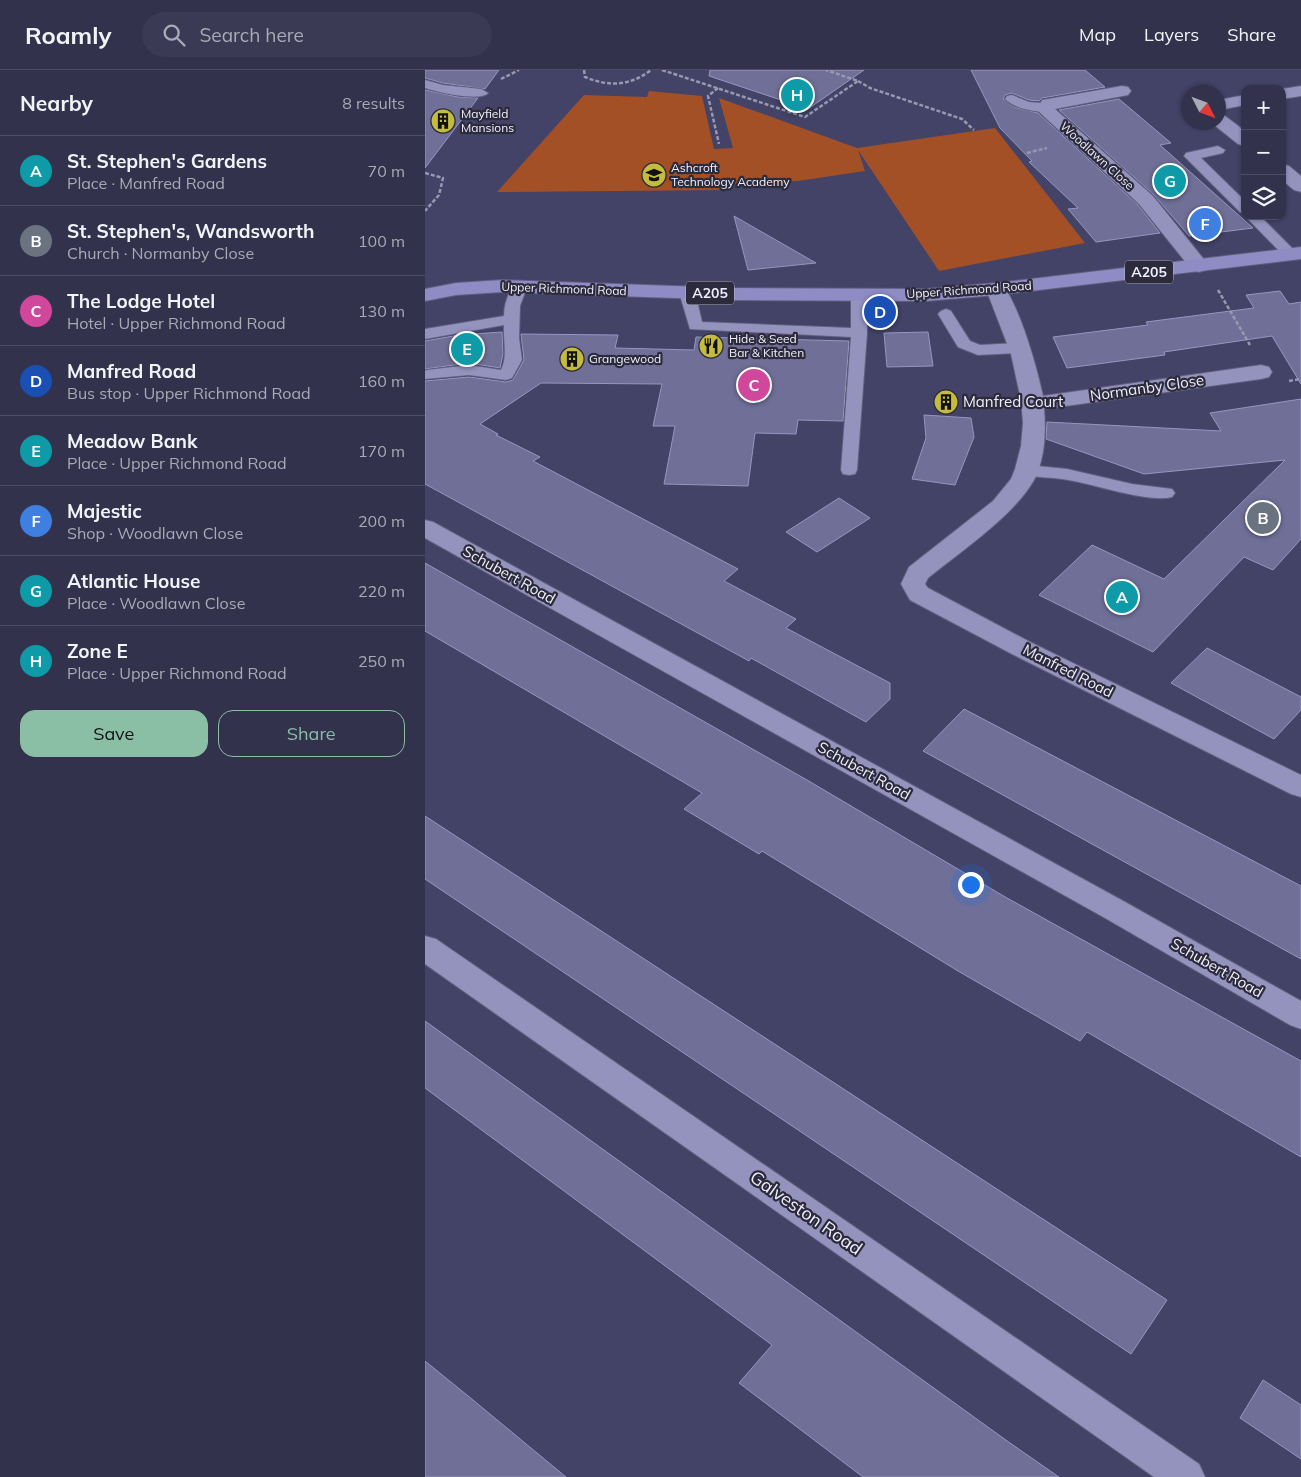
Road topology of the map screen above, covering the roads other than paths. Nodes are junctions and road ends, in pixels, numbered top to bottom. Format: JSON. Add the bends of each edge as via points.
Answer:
{"nodes":[{"id":1,"x":425,"y":84,"type":"edge"},
{"id":2,"x":1122,"y":91,"type":"dead end"},
{"id":3,"x":1301,"y":91,"type":"edge"},
{"id":4,"x":481,"y":93,"type":"dead end"},
{"id":5,"x":1286,"y":93,"type":"edge"},
{"id":6,"x":1012,"y":98,"type":"dead end"},
{"id":7,"x":1241,"y":101,"type":"edge"},
{"id":8,"x":1226,"y":104,"type":"edge"},
{"id":9,"x":1047,"y":107,"type":"junction"},
{"id":10,"x":1226,"y":125,"type":"edge"},
{"id":11,"x":1241,"y":137,"type":"edge"},
{"id":12,"x":1219,"y":150,"type":"dead end"},
{"id":13,"x":1286,"y":173,"type":"edge"},
{"id":14,"x":1301,"y":186,"type":"edge"},
{"id":15,"x":1241,"y":205,"type":"edge"},
{"id":16,"x":1257,"y":220,"type":"edge"},
{"id":17,"x":1296,"y":254,"type":"edge"},
{"id":18,"x":1199,"y":266,"type":"junction"},
{"id":19,"x":520,"y":287,"type":"junction"},
{"id":20,"x":996,"y":289,"type":"junction"},
{"id":21,"x":687,"y":292,"type":"junction"},
{"id":22,"x":425,"y":295,"type":"edge"},
{"id":23,"x":859,"y":296,"type":"junction"},
{"id":24,"x":946,"y":314,"type":"dead end"},
{"id":25,"x":512,"y":319,"type":"junction"},
{"id":26,"x":859,"y":333,"type":"junction"},
{"id":27,"x":425,"y":334,"type":"edge"},
{"id":28,"x":1019,"y":348,"type":"junction"},
{"id":29,"x":1261,"y":372,"type":"road end"},
{"id":30,"x":427,"y":375,"type":"dead end"},
{"id":31,"x":1033,"y":404,"type":"junction"},
{"id":32,"x":849,"y":470,"type":"dead end"},
{"id":33,"x":1027,"y":470,"type":"junction"},
{"id":34,"x":1166,"y":493,"type":"dead end"},
{"id":35,"x":425,"y":528,"type":"edge"},
{"id":36,"x":1301,"y":787,"type":"edge"},
{"id":37,"x":425,"y":948,"type":"edge"},
{"id":38,"x":1301,"y":1016,"type":"edge"},
{"id":39,"x":1186,"y":1477,"type":"edge"}],
"edges":[{"from":1,"to":4,"type":"lane"},
{"from":2,"to":9,"type":"street","name":"Woodlawn Close","via":[[1048,104]]},
{"from":3,"to":5,"type":"street"},
{"from":6,"to":9,"type":"lane","via":[[1027,106]]},
{"from":7,"to":8,"type":"street"},
{"from":9,"to":18,"type":"street","name":"Woodlawn Close","via":[[1046,110],[1146,200]]},
{"from":10,"to":11,"type":"street"},
{"from":12,"to":15,"type":"lane","via":[[1191,156]]},
{"from":13,"to":14,"type":"street"},
{"from":16,"to":17,"type":"lane"},
{"from":17,"to":18,"type":"highway","name":"Upper Richmond Road","number":"A205"},
{"from":18,"to":20,"type":"highway","name":"Upper Richmond Road","number":"A205"},
{"from":19,"to":21,"type":"highway","name":"Upper Richmond Road","number":"A205"},
{"from":19,"to":22,"type":"highway","name":"Upper Richmond Road","number":"A205","via":[[456,289]]},
{"from":19,"to":25,"type":"lane","via":[[512,306]]},
{"from":20,"to":23,"type":"highway","name":"Upper Richmond Road","number":"A205"},
{"from":20,"to":28,"type":"street","name":"Manfred Road"},
{"from":21,"to":23,"type":"highway","name":"Upper Richmond Road","number":"A205"},
{"from":21,"to":26,"type":"lane","via":[[695,326]]},
{"from":23,"to":26,"type":"lane"},
{"from":24,"to":28,"type":"lane","via":[[965,344],[977,350]]},
{"from":25,"to":27,"type":"lane"},
{"from":25,"to":30,"type":"lane","via":[[514,360],[505,375],[469,370]]},
{"from":26,"to":32,"type":"lane"},
{"from":28,"to":31,"type":"street","name":"Manfred Road"},
{"from":29,"to":31,"type":"street","name":"Normanby Close"},
{"from":31,"to":33,"type":"street","name":"Manfred Road","via":[[1034,432]]},
{"from":33,"to":34,"type":"lane","via":[[1067,474]]},
{"from":33,"to":36,"type":"street","name":"Manfred Road","via":[[1000,508],[918,573],[913,584],[919,594]]},
{"from":35,"to":38,"type":"street","name":"Schubert Road"},
{"from":37,"to":39,"type":"street","name":"Galveston Road"}]}
